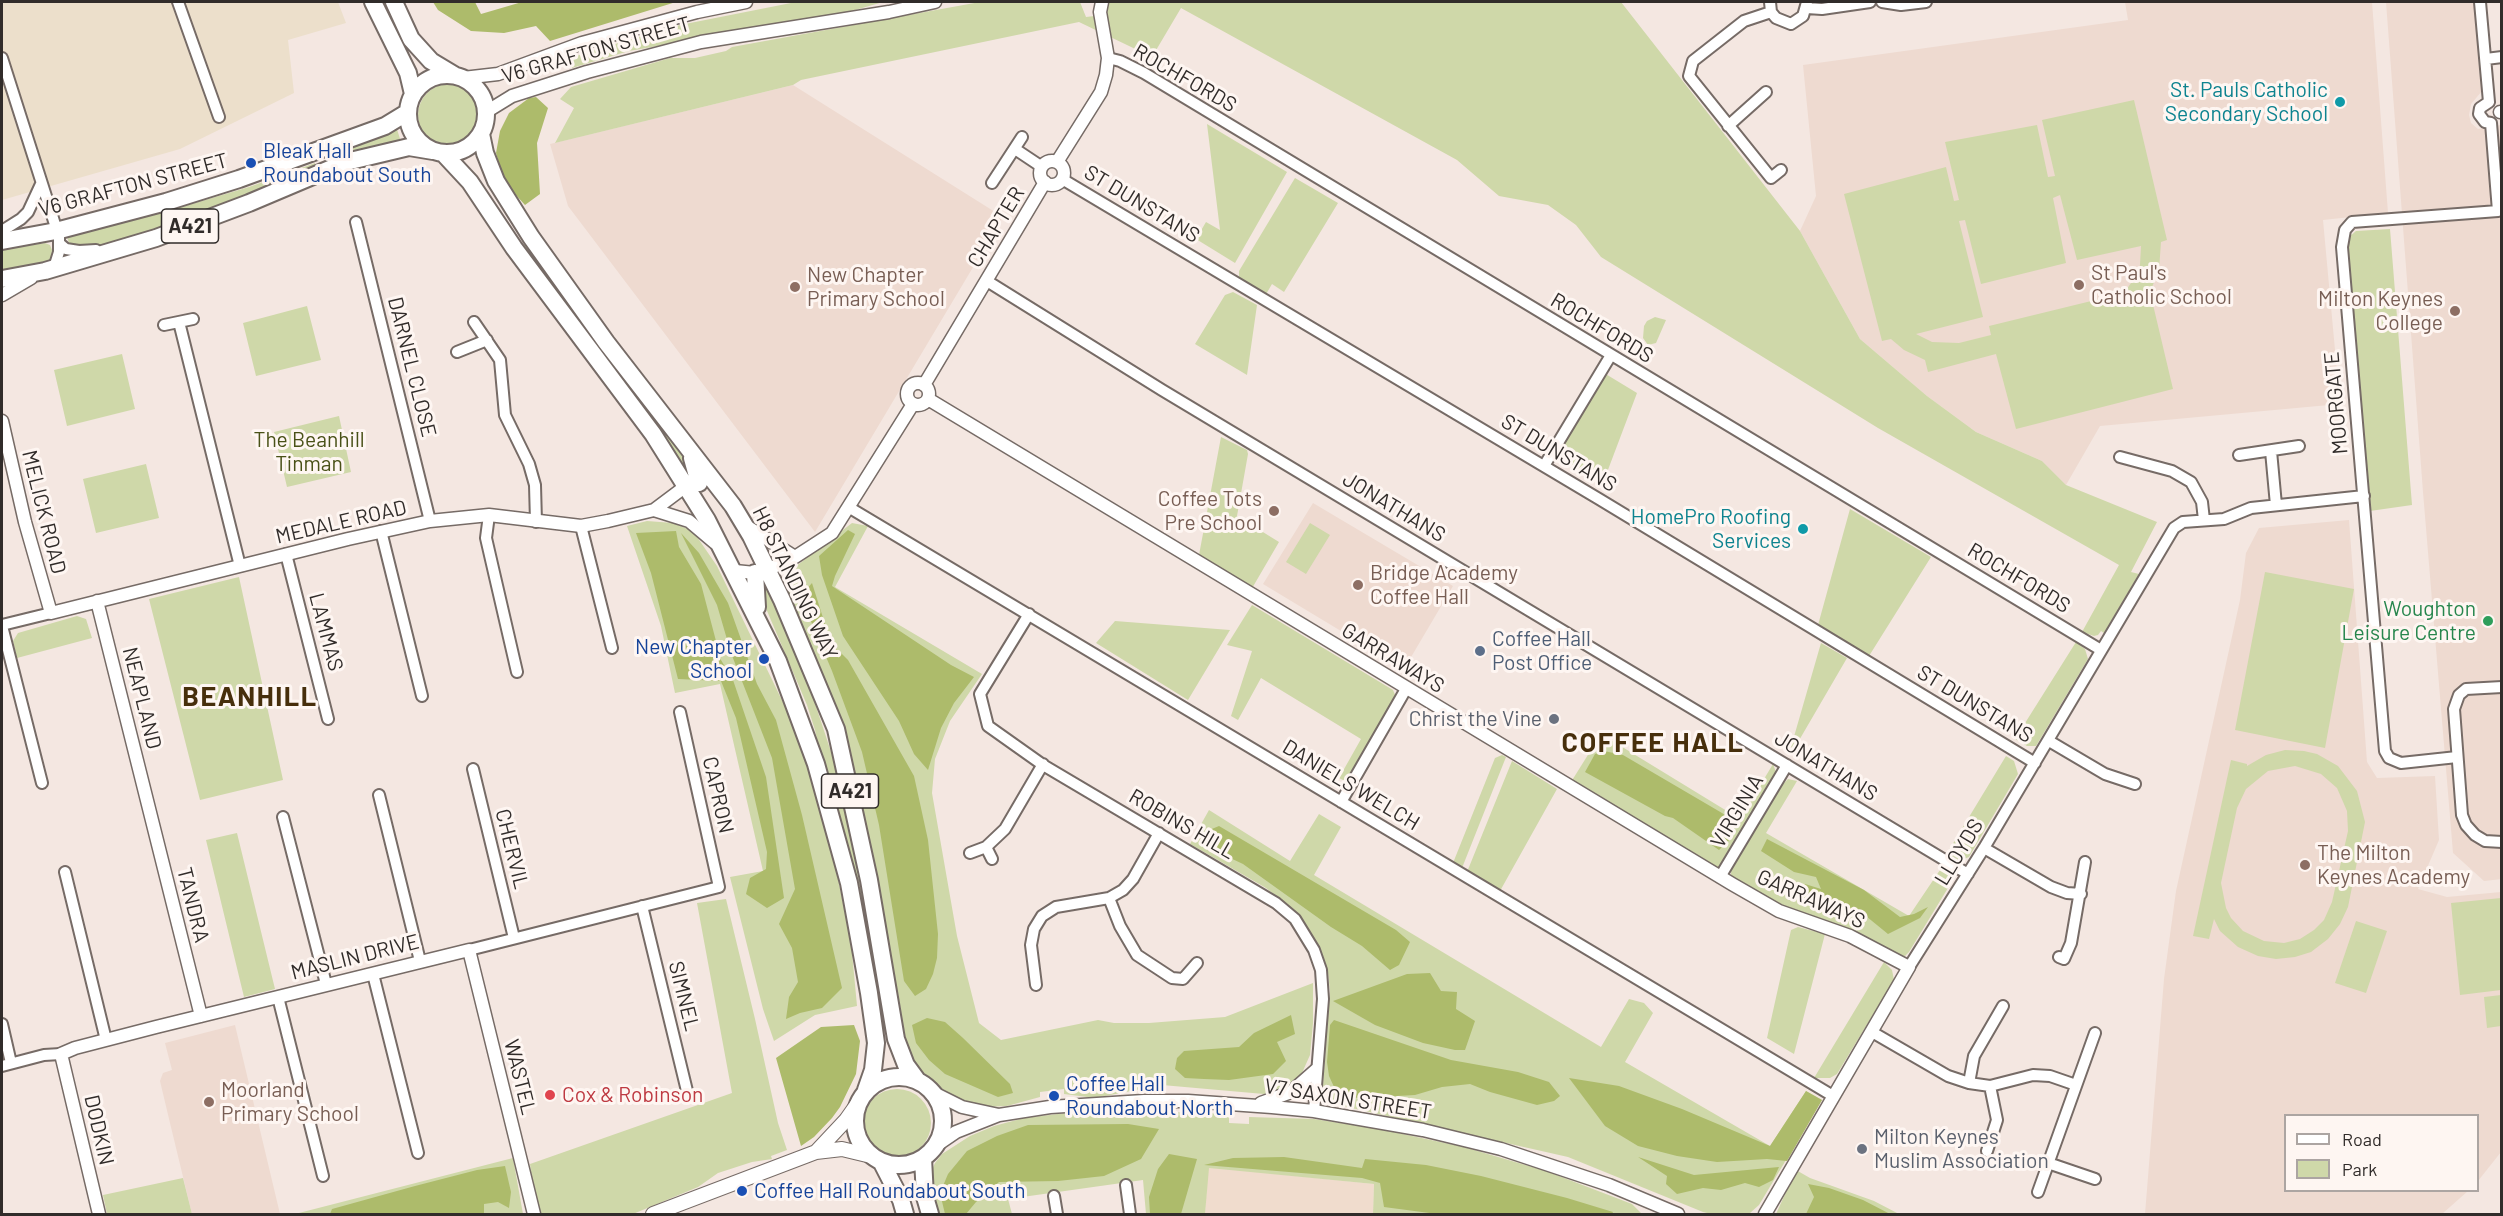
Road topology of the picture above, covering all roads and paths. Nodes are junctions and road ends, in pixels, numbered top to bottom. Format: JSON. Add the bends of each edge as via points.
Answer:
{"nodes":[{"id":1,"x":178,"y":2,"type":"edge"},
{"id":2,"x":394,"y":2,"type":"edge"},
{"id":3,"x":746,"y":2,"type":"edge"},
{"id":4,"x":935,"y":2,"type":"edge"},
{"id":5,"x":1091,"y":2,"type":"edge"},
{"id":6,"x":1870,"y":2,"type":"edge"},
{"id":7,"x":1882,"y":2,"type":"edge"},
{"id":8,"x":1926,"y":2,"type":"edge"},
{"id":9,"x":2480,"y":2,"type":"edge"},
{"id":10,"x":1807,"y":5,"type":"edge"},
{"id":11,"x":375,"y":7,"type":"edge"},
{"id":12,"x":1101,"y":7,"type":"edge"},
{"id":13,"x":1770,"y":7,"type":"edge"},
{"id":14,"x":2502,"y":57,"type":"edge"},
{"id":15,"x":2,"y":58,"type":"edge"},
{"id":16,"x":1108,"y":58,"type":"junction"},
{"id":17,"x":2486,"y":59,"type":"junction"},
{"id":18,"x":459,"y":77,"type":"junction"},
{"id":19,"x":1766,"y":92,"type":"dead end"},
{"id":20,"x":413,"y":94,"type":"junction"},
{"id":21,"x":2489,"y":102,"type":"junction"},
{"id":22,"x":408,"y":112,"type":"junction"},
{"id":23,"x":486,"y":112,"type":"junction"},
{"id":24,"x":2501,"y":112,"type":"edge"},
{"id":25,"x":219,"y":117,"type":"dead end"},
{"id":26,"x":2491,"y":123,"type":"junction"},
{"id":27,"x":1728,"y":126,"type":"junction"},
{"id":28,"x":481,"y":134,"type":"junction"},
{"id":29,"x":1022,"y":137,"type":"dead end"},
{"id":30,"x":1015,"y":149,"type":"junction"},
{"id":31,"x":438,"y":152,"type":"junction"},
{"id":32,"x":1058,"y":162,"type":"junction"},
{"id":33,"x":1042,"y":167,"type":"junction"},
{"id":34,"x":1781,"y":170,"type":"dead end"},
{"id":35,"x":1062,"y":179,"type":"junction"},
{"id":36,"x":1045,"y":182,"type":"junction"},
{"id":37,"x":992,"y":183,"type":"dead end"},
{"id":38,"x":41,"y":184,"type":"junction"},
{"id":39,"x":356,"y":222,"type":"dead end"},
{"id":40,"x":2,"y":231,"type":"edge"},
{"id":41,"x":58,"y":237,"type":"junction"},
{"id":42,"x":2,"y":241,"type":"edge"},
{"id":43,"x":128,"y":246,"type":"junction"},
{"id":44,"x":50,"y":270,"type":"junction"},
{"id":45,"x":2,"y":279,"type":"edge"},
{"id":46,"x":987,"y":281,"type":"junction"},
{"id":47,"x":2,"y":295,"type":"edge"},
{"id":48,"x":193,"y":319,"type":"dead end"},
{"id":49,"x":179,"y":322,"type":"junction"},
{"id":50,"x":474,"y":322,"type":"dead end"},
{"id":51,"x":164,"y":326,"type":"dead end"},
{"id":52,"x":488,"y":340,"type":"junction"},
{"id":53,"x":458,"y":352,"type":"dead end"},
{"id":54,"x":1611,"y":355,"type":"junction"},
{"id":55,"x":924,"y":385,"type":"junction"},
{"id":56,"x":928,"y":399,"type":"junction"},
{"id":57,"x":913,"y":404,"type":"junction"},
{"id":58,"x":2,"y":421,"type":"edge"},
{"id":59,"x":2300,"y":446,"type":"dead end"},
{"id":60,"x":2271,"y":451,"type":"junction"},
{"id":61,"x":2239,"y":455,"type":"dead end"},
{"id":62,"x":2120,"y":457,"type":"dead end"},
{"id":63,"x":1544,"y":466,"type":"junction"},
{"id":64,"x":700,"y":484,"type":"junction"},
{"id":65,"x":2364,"y":496,"type":"junction"},
{"id":66,"x":2276,"y":505,"type":"junction"},
{"id":67,"x":850,"y":508,"type":"junction"},
{"id":68,"x":654,"y":510,"type":"junction"},
{"id":69,"x":489,"y":515,"type":"junction"},
{"id":70,"x":2199,"y":520,"type":"junction"},
{"id":71,"x":430,"y":521,"type":"junction"},
{"id":72,"x":536,"y":522,"type":"junction"},
{"id":73,"x":703,"y":524,"type":"junction"},
{"id":74,"x":581,"y":526,"type":"junction"},
{"id":75,"x":381,"y":531,"type":"junction"},
{"id":76,"x":750,"y":531,"type":"junction"},
{"id":77,"x":286,"y":555,"type":"junction"},
{"id":78,"x":795,"y":557,"type":"junction"},
{"id":79,"x":240,"y":566,"type":"junction"},
{"id":80,"x":735,"y":571,"type":"junction"},
{"id":81,"x":761,"y":572,"type":"junction"},
{"id":82,"x":97,"y":601,"type":"junction"},
{"id":83,"x":51,"y":613,"type":"junction"},
{"id":84,"x":1029,"y":614,"type":"junction"},
{"id":85,"x":758,"y":616,"type":"junction"},
{"id":86,"x":2,"y":625,"type":"edge"},
{"id":87,"x":612,"y":648,"type":"dead end"},
{"id":88,"x":2101,"y":650,"type":"junction"},
{"id":89,"x":517,"y":672,"type":"dead end"},
{"id":90,"x":2502,"y":687,"type":"edge"},
{"id":91,"x":1406,"y":689,"type":"junction"},
{"id":92,"x":422,"y":696,"type":"dead end"},
{"id":93,"x":680,"y":712,"type":"dead end"},
{"id":94,"x":328,"y":719,"type":"dead end"},
{"id":95,"x":2049,"y":741,"type":"junction"},
{"id":96,"x":2457,"y":757,"type":"junction"},
{"id":97,"x":2035,"y":763,"type":"junction"},
{"id":98,"x":1043,"y":764,"type":"junction"},
{"id":99,"x":1787,"y":765,"type":"junction"},
{"id":100,"x":473,"y":769,"type":"dead end"},
{"id":101,"x":42,"y":783,"type":"dead end"},
{"id":102,"x":2135,"y":784,"type":"dead end"},
{"id":103,"x":379,"y":795,"type":"dead end"},
{"id":104,"x":1341,"y":802,"type":"junction"},
{"id":105,"x":147,"y":804,"type":"joint"},
{"id":106,"x":283,"y":817,"type":"dead end"},
{"id":107,"x":1159,"y":833,"type":"junction"},
{"id":108,"x":2502,"y":842,"type":"edge"},
{"id":109,"x":986,"y":847,"type":"junction"},
{"id":110,"x":1984,"y":848,"type":"junction"},
{"id":111,"x":970,"y":853,"type":"dead end"},
{"id":112,"x":992,"y":859,"type":"dead end"},
{"id":113,"x":2085,"y":862,"type":"dead end"},
{"id":114,"x":65,"y":872,"type":"dead end"},
{"id":115,"x":1968,"y":874,"type":"junction"},
{"id":116,"x":1720,"y":877,"type":"junction"},
{"id":117,"x":719,"y":887,"type":"joint"},
{"id":118,"x":2081,"y":894,"type":"junction"},
{"id":119,"x":1108,"y":898,"type":"junction"},
{"id":120,"x":642,"y":906,"type":"junction"},
{"id":121,"x":514,"y":938,"type":"junction"},
{"id":122,"x":468,"y":950,"type":"junction"},
{"id":123,"x":2060,"y":957,"type":"dead end"},
{"id":124,"x":420,"y":961,"type":"junction"},
{"id":125,"x":1197,"y":963,"type":"dead end"},
{"id":126,"x":1909,"y":967,"type":"junction"},
{"id":127,"x":373,"y":974,"type":"junction"},
{"id":128,"x":326,"y":984,"type":"junction"},
{"id":129,"x":1036,"y":985,"type":"dead end"},
{"id":130,"x":278,"y":997,"type":"junction"},
{"id":131,"x":2003,"y":1006,"type":"dead end"},
{"id":132,"x":201,"y":1016,"type":"junction"},
{"id":133,"x":2,"y":1024,"type":"edge"},
{"id":134,"x":1872,"y":1032,"type":"junction"},
{"id":135,"x":2094,"y":1033,"type":"dead end"},
{"id":136,"x":106,"y":1040,"type":"junction"},
{"id":137,"x":61,"y":1054,"type":"junction"},
{"id":138,"x":6,"y":1064,"type":"edge"},
{"id":139,"x":1317,"y":1070,"type":"junction"},
{"id":140,"x":917,"y":1080,"type":"junction"},
{"id":141,"x":1969,"y":1083,"type":"junction"},
{"id":142,"x":2076,"y":1084,"type":"junction"},
{"id":143,"x":1990,"y":1086,"type":"junction"},
{"id":144,"x":934,"y":1093,"type":"junction"},
{"id":145,"x":688,"y":1095,"type":"dead end"},
{"id":146,"x":1833,"y":1096,"type":"junction"},
{"id":147,"x":862,"y":1097,"type":"junction"},
{"id":148,"x":1254,"y":1106,"type":"junction"},
{"id":149,"x":1314,"y":1111,"type":"junction"},
{"id":150,"x":999,"y":1115,"type":"junction"},
{"id":151,"x":1987,"y":1151,"type":"dead end"},
{"id":152,"x":418,"y":1153,"type":"dead end"},
{"id":153,"x":814,"y":1153,"type":"junction"},
{"id":154,"x":929,"y":1153,"type":"junction"},
{"id":155,"x":876,"y":1158,"type":"junction"},
{"id":156,"x":2048,"y":1163,"type":"junction"},
{"id":157,"x":323,"y":1176,"type":"dead end"},
{"id":158,"x":2095,"y":1179,"type":"dead end"},
{"id":159,"x":1126,"y":1185,"type":"dead end"},
{"id":160,"x":2038,"y":1192,"type":"dead end"},
{"id":161,"x":1054,"y":1196,"type":"dead end"},
{"id":162,"x":1659,"y":1210,"type":"edge"},
{"id":163,"x":1763,"y":1213,"type":"edge"},
{"id":164,"x":99,"y":1215,"type":"edge"},
{"id":165,"x":534,"y":1215,"type":"edge"},
{"id":166,"x":653,"y":1215,"type":"edge"},
{"id":167,"x":905,"y":1215,"type":"edge"},
{"id":168,"x":930,"y":1215,"type":"edge"},
{"id":169,"x":1057,"y":1215,"type":"edge"},
{"id":170,"x":1130,"y":1215,"type":"edge"},
{"id":171,"x":1678,"y":1215,"type":"edge"}],
"edges":[{"from":1,"to":25,"type":"street"},
{"from":2,"to":18,"type":"highway","via":[[411,39],[431,61]]},
{"from":3,"to":18,"type":"street","name":"V6 GRAFTON STREET","via":[[582,43],[498,74]]},
{"from":4,"to":23,"type":"street","name":"V6 GRAFTON STREET","via":[[701,42],[533,89]]},
{"from":5,"to":12,"type":"street"},
{"from":6,"to":10,"type":"street","via":[[1822,9]]},
{"from":7,"to":8,"type":"street"},
{"from":9,"to":17,"type":"street"},
{"from":10,"to":13,"type":"street","via":[[1800,20],[1791,24],[1781,21]]},
{"from":11,"to":20,"type":"highway","via":[[408,73]]},
{"from":12,"to":16,"type":"street","name":"ROCHFORDS"},
{"from":13,"to":27,"type":"street","via":[[1744,21],[1689,67],[1690,80]]},
{"from":14,"to":17,"type":"street"},
{"from":15,"to":38,"type":"street"},
{"from":16,"to":32,"type":"street","via":[[1101,92]]},
{"from":16,"to":54,"type":"street","name":"ROCHFORDS","via":[[1144,73]]},
{"from":17,"to":21,"type":"street"},
{"from":18,"to":20,"type":"highway","via":[[432,78]]},
{"from":18,"to":23,"type":"highway","via":[[479,92]]},
{"from":19,"to":27,"type":"street"},
{"from":20,"to":22,"type":"highway"},
{"from":21,"to":24,"type":"street"},
{"from":21,"to":26,"type":"street","via":[[2480,108],[2479,114]]},
{"from":22,"to":31,"type":"highway","number":"A421","via":[[414,135],[422,145]]},
{"from":22,"to":41,"type":"highway","name":"V6 GRAFTON STREET","number":"A421","via":[[385,126],[316,151]]},
{"from":23,"to":28,"type":"highway","number":"A421"},
{"from":24,"to":26,"type":"street"},
{"from":26,"to":65,"type":"street","name":"MOORGATE","via":[[2498,211],[2363,220],[2352,222],[2345,230],[2342,246]]},
{"from":27,"to":34,"type":"street","via":[[1771,178]]},
{"from":28,"to":31,"type":"highway","number":"A421","via":[[465,149]]},
{"from":28,"to":64,"type":"highway","name":"H8 STANDING WAY","number":"A421","via":[[489,166],[509,203],[606,342],[688,448]]},
{"from":29,"to":30,"type":"street"},
{"from":30,"to":33,"type":"street"},
{"from":30,"to":37,"type":"street"},
{"from":31,"to":43,"type":"highway","name":"V6 GRAFTON STREET","number":"A421","via":[[409,147],[346,162],[204,221]]},
{"from":31,"to":64,"type":"highway","name":"H8 STANDING WAY","number":"A421","via":[[470,182],[514,248],[653,434]]},
{"from":32,"to":33,"type":"street","via":[[1047,162]]},
{"from":32,"to":35,"type":"street","via":[[1063,168]]},
{"from":33,"to":36,"type":"street"},
{"from":35,"to":36,"type":"street","via":[[1057,184]]},
{"from":35,"to":63,"type":"street","name":"ST DUNSTANS"},
{"from":36,"to":46,"type":"street","name":"CHAPTER"},
{"from":38,"to":40,"type":"street","via":[[28,212]]},
{"from":38,"to":41,"type":"street"},
{"from":39,"to":71,"type":"street","name":"DARNEL CLOSE"},
{"from":41,"to":42,"type":"highway","name":"V6 GRAFTON STREET","number":"A421"},
{"from":41,"to":43,"type":"street","name":"V6 GRAFTON STREET","via":[[66,249],[79,252]]},
{"from":41,"to":44,"type":"street","name":"V6 GRAFTON STREET"},
{"from":43,"to":44,"type":"highway","name":"V6 GRAFTON STREET","number":"A421"},
{"from":44,"to":45,"type":"highway","name":"V6 GRAFTON STREET","number":"A421"},
{"from":44,"to":47,"type":"street"},
{"from":46,"to":55,"type":"street","name":"CHAPTER"},
{"from":46,"to":99,"type":"street","name":"JONATHANS"},
{"from":48,"to":49,"type":"street"},
{"from":49,"to":51,"type":"street"},
{"from":49,"to":79,"type":"street"},
{"from":50,"to":52,"type":"street"},
{"from":52,"to":53,"type":"street"},
{"from":52,"to":72,"type":"street","via":[[500,360],[505,415],[535,485]]},
{"from":54,"to":63,"type":"street"},
{"from":54,"to":88,"type":"street","name":"ROCHFORDS"},
{"from":55,"to":56,"type":"street"},
{"from":55,"to":57,"type":"street","via":[[913,384],[908,390]]},
{"from":56,"to":57,"type":"street","via":[[923,404]]},
{"from":56,"to":91,"type":"street","name":"GARRAWAYS"},
{"from":57,"to":67,"type":"street"},
{"from":58,"to":83,"type":"street","name":"MELICK ROAD"},
{"from":59,"to":60,"type":"street"},
{"from":60,"to":61,"type":"street"},
{"from":60,"to":66,"type":"street"},
{"from":62,"to":70,"type":"street","via":[[2172,471],[2191,483],[2202,502]]},
{"from":63,"to":97,"type":"street","name":"ST DUNSTANS"},
{"from":64,"to":68,"type":"street","name":"MEDALE ROAD"},
{"from":64,"to":73,"type":"highway","name":"H8 STANDING WAY","number":"A421"},
{"from":64,"to":76,"type":"highway","name":"H8 STANDING WAY","number":"A421","via":[[733,506]]},
{"from":65,"to":66,"type":"street"},
{"from":65,"to":96,"type":"street","name":"MOORGATE","via":[[2385,751],[2389,758],[2401,763]]},
{"from":66,"to":70,"type":"street","via":[[2251,508],[2224,519]]},
{"from":67,"to":78,"type":"street","via":[[832,534]]},
{"from":67,"to":84,"type":"street","name":"DANIELS WELCH"},
{"from":68,"to":73,"type":"street"},
{"from":68,"to":74,"type":"street","name":"MEDALE ROAD"},
{"from":69,"to":71,"type":"street","name":"MEDALE ROAD"},
{"from":69,"to":72,"type":"street","name":"MEDALE ROAD"},
{"from":69,"to":89,"type":"street","via":[[486,538]]},
{"from":70,"to":88,"type":"street","name":"LLOYDS","via":[[2183,522],[2175,528]]},
{"from":71,"to":75,"type":"street","name":"MEDALE ROAD"},
{"from":72,"to":74,"type":"street","name":"MEDALE ROAD"},
{"from":73,"to":80,"type":"highway","name":"H8 STANDING WAY","number":"A421"},
{"from":74,"to":87,"type":"street"},
{"from":75,"to":77,"type":"street","name":"MEDALE ROAD"},
{"from":75,"to":92,"type":"street"},
{"from":76,"to":78,"type":"street"},
{"from":76,"to":81,"type":"highway","name":"H8 STANDING WAY","number":"A421"},
{"from":77,"to":79,"type":"street","name":"MEDALE ROAD"},
{"from":77,"to":94,"type":"street","name":"LAMMAS"},
{"from":78,"to":81,"type":"street"},
{"from":79,"to":82,"type":"street","name":"MEDALE ROAD"},
{"from":80,"to":81,"type":"street"},
{"from":80,"to":85,"type":"highway","name":"H8 STANDING WAY","number":"A421"},
{"from":81,"to":85,"type":"highway"},
{"from":81,"to":140,"type":"highway","name":"H8 STANDING WAY","number":"A421","via":[[806,654],[836,729],[869,880],[895,1031],[906,1065]]},
{"from":82,"to":83,"type":"street","name":"MEDALE ROAD"},
{"from":82,"to":105,"type":"street","name":"NEAPLAND"},
{"from":83,"to":86,"type":"street","name":"MEDALE ROAD"},
{"from":84,"to":98,"type":"street","name":"ROBINS HILL","via":[[980,694],[988,726]]},
{"from":84,"to":104,"type":"street","name":"DANIELS WELCH"},
{"from":85,"to":147,"type":"highway","name":"H8 STANDING WAY","number":"A421","via":[[816,765],[849,883],[875,1036],[873,1070]]},
{"from":86,"to":101,"type":"street"},
{"from":88,"to":95,"type":"street","name":"LLOYDS"},
{"from":90,"to":96,"type":"street","via":[[2466,689],[2458,695],[2454,709]]},
{"from":91,"to":104,"type":"street"},
{"from":91,"to":116,"type":"street","name":"GARRAWAYS"},
{"from":93,"to":117,"type":"street","name":"CAPRON"},
{"from":95,"to":97,"type":"street","name":"LLOYDS"},
{"from":95,"to":102,"type":"street","via":[[2105,774]]},
{"from":96,"to":108,"type":"street","via":[[2466,825],[2485,841]]},
{"from":97,"to":110,"type":"street","name":"LLOYDS"},
{"from":98,"to":107,"type":"street","name":"ROBINS HILL"},
{"from":98,"to":109,"type":"street","via":[[1005,829]]},
{"from":99,"to":115,"type":"street","name":"JONATHANS"},
{"from":99,"to":116,"type":"street","name":"VIRGINIA"},
{"from":100,"to":121,"type":"street","name":"CHERVIL"},
{"from":103,"to":124,"type":"street"},
{"from":104,"to":146,"type":"street","name":"DANIELS WELCH"},
{"from":105,"to":132,"type":"street","name":"TANDRA"},
{"from":106,"to":128,"type":"street"},
{"from":107,"to":119,"type":"street","via":[[1133,879]]},
{"from":107,"to":139,"type":"street","name":"ROBINS HILL","via":[[1276,903],[1296,920],[1321,970],[1323,999]]},
{"from":109,"to":111,"type":"street"},
{"from":109,"to":112,"type":"street"},
{"from":110,"to":115,"type":"street","name":"LLOYDS"},
{"from":110,"to":118,"type":"street","via":[[2051,887]]},
{"from":113,"to":118,"type":"street"},
{"from":114,"to":136,"type":"street"},
{"from":115,"to":126,"type":"street","name":"LLOYDS"},
{"from":116,"to":126,"type":"street","name":"GARRAWAYS","via":[[1779,911],[1850,936]]},
{"from":117,"to":120,"type":"street","name":"MASLIN DRIVE"},
{"from":118,"to":123,"type":"street","via":[[2072,943],[2064,959]]},
{"from":119,"to":125,"type":"street","via":[[1137,955],[1172,978],[1183,979]]},
{"from":119,"to":129,"type":"street","via":[[1056,907],[1042,916],[1030,945]]},
{"from":120,"to":121,"type":"street","name":"MASLIN DRIVE"},
{"from":120,"to":145,"type":"street","name":"SIMNEL"},
{"from":121,"to":122,"type":"street","name":"MASLIN DRIVE"},
{"from":122,"to":124,"type":"street","name":"MASLIN DRIVE"},
{"from":122,"to":165,"type":"street","name":"WASTEL"},
{"from":124,"to":127,"type":"street","name":"MASLIN DRIVE"},
{"from":126,"to":134,"type":"street","name":"LLOYDS"},
{"from":127,"to":128,"type":"street","name":"MASLIN DRIVE"},
{"from":127,"to":152,"type":"street"},
{"from":128,"to":130,"type":"street","name":"MASLIN DRIVE"},
{"from":130,"to":132,"type":"street","name":"MASLIN DRIVE"},
{"from":130,"to":157,"type":"street"},
{"from":131,"to":141,"type":"street","via":[[1974,1056]]},
{"from":132,"to":136,"type":"street","name":"MASLIN DRIVE"},
{"from":133,"to":138,"type":"street"},
{"from":134,"to":141,"type":"street","via":[[1948,1076]]},
{"from":134,"to":146,"type":"street","name":"LLOYDS"},
{"from":135,"to":142,"type":"street"},
{"from":136,"to":137,"type":"street","name":"MASLIN DRIVE"},
{"from":137,"to":138,"type":"street","name":"MASLIN DRIVE","via":[[44,1054]]},
{"from":137,"to":164,"type":"street","name":"DODKIN"},
{"from":139,"to":148,"type":"street","via":[[1291,1092]]},
{"from":139,"to":149,"type":"street","name":"ROBINS HILL"},
{"from":140,"to":144,"type":"highway","number":"A421"},
{"from":140,"to":147,"type":"highway","via":[[890,1077],[877,1082]]},
{"from":141,"to":143,"type":"street"},
{"from":142,"to":143,"type":"street","via":[[2033,1075]]},
{"from":142,"to":156,"type":"street"},
{"from":143,"to":151,"type":"street","via":[[1997,1120]]},
{"from":144,"to":150,"type":"street","name":"V7 SAXON STREET","via":[[962,1107]]},
{"from":144,"to":154,"type":"highway","via":[[943,1114],[940,1137]]},
{"from":146,"to":163,"type":"street","name":"LLOYDS"},
{"from":147,"to":153,"type":"main road"},
{"from":147,"to":155,"type":"highway","number":"A421","via":[[855,1126],[858,1137]]},
{"from":148,"to":149,"type":"street","name":"V7 SAXON STREET"},
{"from":148,"to":150,"type":"street","name":"V7 SAXON STREET","via":[[1144,1101],[1050,1107]]},
{"from":149,"to":162,"type":"street","name":"V7 SAXON STREET","via":[[1423,1130],[1501,1149],[1609,1185]]},
{"from":150,"to":154,"type":"street","name":"V7 SAXON STREET","via":[[956,1132]]},
{"from":153,"to":155,"type":"main road","via":[[842,1149]]},
{"from":153,"to":166,"type":"main road"},
{"from":154,"to":155,"type":"highway","via":[[903,1165]]},
{"from":154,"to":168,"type":"highway","via":[[925,1197]]},
{"from":155,"to":167,"type":"highway","number":"A421","via":[[901,1200]]},
{"from":156,"to":158,"type":"street"},
{"from":156,"to":160,"type":"street"},
{"from":159,"to":170,"type":"street"},
{"from":161,"to":169,"type":"street"},
{"from":162,"to":171,"type":"street","name":"V7 SAXON STREET"}]}
